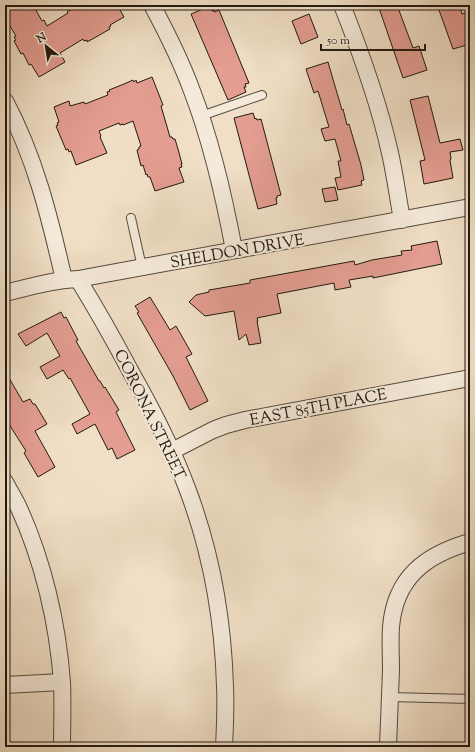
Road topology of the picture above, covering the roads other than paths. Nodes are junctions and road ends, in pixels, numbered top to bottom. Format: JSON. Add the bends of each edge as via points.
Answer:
{"nodes":[{"id":1,"x":152,"y":5,"type":"edge"},
{"id":2,"x":342,"y":5,"type":"edge"},
{"id":3,"x":262,"y":95,"type":"dead end"},
{"id":4,"x":5,"y":101,"type":"edge"},
{"id":5,"x":201,"y":116,"type":"junction"},
{"id":6,"x":470,"y":207,"type":"edge"},
{"id":7,"x":131,"y":218,"type":"dead end"},
{"id":8,"x":402,"y":220,"type":"junction"},
{"id":9,"x":234,"y":250,"type":"junction"},
{"id":10,"x":142,"y":268,"type":"junction"},
{"id":11,"x":71,"y":280,"type":"junction"},
{"id":12,"x":5,"y":293,"type":"edge"},
{"id":13,"x":470,"y":378,"type":"edge"},
{"id":14,"x":172,"y":451,"type":"junction"},
{"id":15,"x":5,"y":482,"type":"edge"},
{"id":16,"x":470,"y":542,"type":"edge"},
{"id":17,"x":62,"y":682,"type":"junction"},
{"id":18,"x":5,"y":685,"type":"edge"},
{"id":19,"x":390,"y":696,"type":"junction"},
{"id":20,"x":470,"y":699,"type":"edge"},
{"id":21,"x":62,"y":747,"type":"edge"},
{"id":22,"x":224,"y":747,"type":"edge"},
{"id":23,"x":388,"y":747,"type":"edge"}],
"edges":[{"from":1,"to":5,"type":"street","via":[[192,90]]},
{"from":2,"to":8,"type":"street","via":[[379,109]]},
{"from":3,"to":5,"type":"lane"},
{"from":4,"to":11,"type":"street","name":"CORONA STREET","via":[[27,148]]},
{"from":5,"to":9,"type":"street","via":[[213,154]]},
{"from":6,"to":8,"type":"street","name":"SHELDON DRIVE"},
{"from":7,"to":10,"type":"lane"},
{"from":8,"to":9,"type":"street","name":"SHELDON DRIVE"},
{"from":9,"to":10,"type":"street","name":"SHELDON DRIVE"},
{"from":10,"to":11,"type":"street","name":"SHELDON DRIVE"},
{"from":11,"to":12,"type":"street","name":"SHELDON DRIVE"},
{"from":11,"to":14,"type":"street","name":"CORONA STREET","via":[[104,322]]},
{"from":13,"to":14,"type":"street","name":"EAST 85TH PLACE","via":[[245,420],[213,430]]},
{"from":14,"to":22,"type":"street","name":"CORONA STREET","via":[[198,519],[221,626],[224,666]]},
{"from":15,"to":17,"type":"street","via":[[18,507],[41,568],[53,617]]},
{"from":16,"to":19,"type":"street","via":[[455,546],[426,561],[403,586],[394,607],[391,628]]},
{"from":17,"to":18,"type":"street"},
{"from":17,"to":21,"type":"street"},
{"from":19,"to":20,"type":"lane"},
{"from":19,"to":23,"type":"street"}]}
